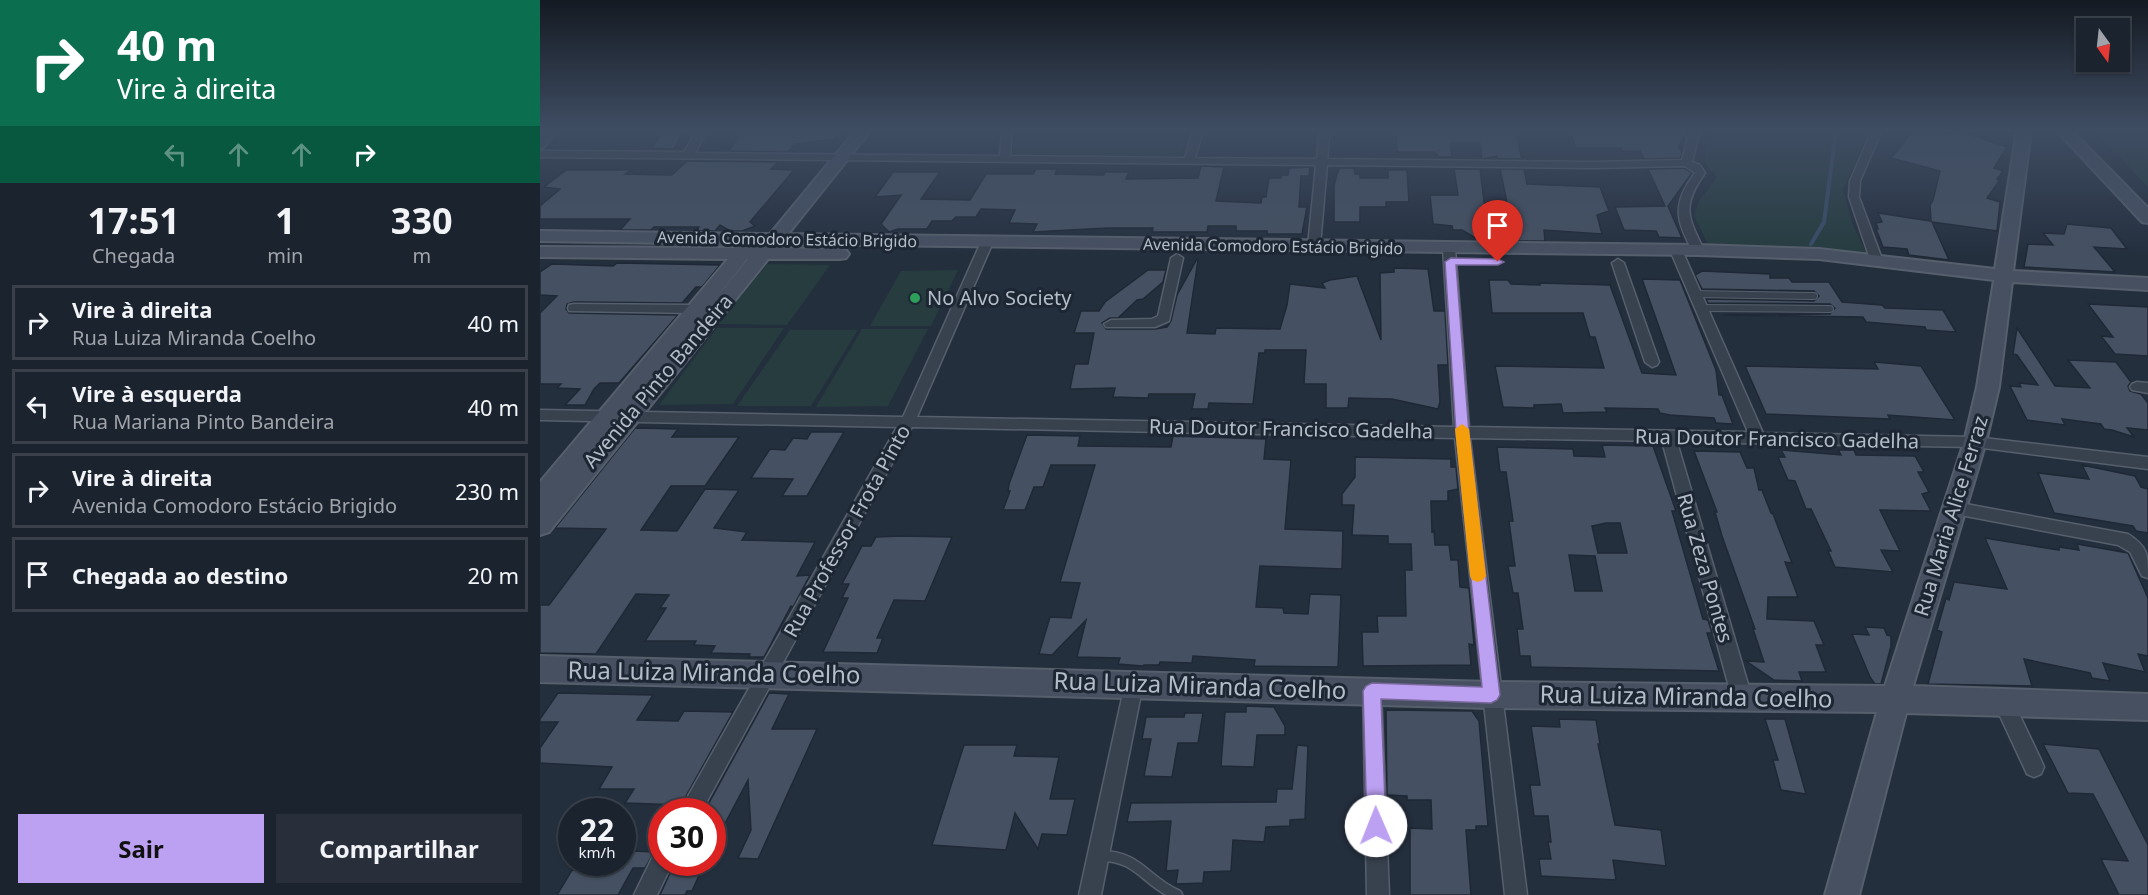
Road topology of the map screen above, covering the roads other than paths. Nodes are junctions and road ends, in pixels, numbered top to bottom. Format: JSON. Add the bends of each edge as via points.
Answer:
{"nodes":[{"id":1,"x":814,"y":172,"type":"edge"},
{"id":2,"x":831,"y":172,"type":"edge"},
{"id":3,"x":1321,"y":172,"type":"edge"},
{"id":4,"x":1699,"y":172,"type":"edge"},
{"id":5,"x":1859,"y":172,"type":"edge"},
{"id":6,"x":2019,"y":172,"type":"edge"},
{"id":7,"x":2105,"y":172,"type":"edge"},
{"id":8,"x":2112,"y":172,"type":"edge"},
{"id":9,"x":2126,"y":173,"type":"joint"},
{"id":10,"x":2148,"y":196,"type":"edge"},
{"id":11,"x":2148,"y":218,"type":"edge"},
{"id":12,"x":540,"y":237,"type":"edge"},
{"id":13,"x":776,"y":238,"type":"junction"},
{"id":14,"x":759,"y":246,"type":"junction"},
{"id":15,"x":1314,"y":246,"type":"junction"},
{"id":16,"x":984,"y":249,"type":"junction"},
{"id":17,"x":1698,"y":250,"type":"junction"},
{"id":18,"x":540,"y":252,"type":"edge"},
{"id":19,"x":741,"y":254,"type":"junction"},
{"id":20,"x":1450,"y":255,"type":"junction"},
{"id":21,"x":1679,"y":257,"type":"junction"},
{"id":22,"x":1178,"y":258,"type":"junction"},
{"id":23,"x":1876,"y":259,"type":"junction"},
{"id":24,"x":1618,"y":263,"type":"junction"},
{"id":25,"x":2004,"y":282,"type":"junction"},
{"id":26,"x":2148,"y":284,"type":"edge"},
{"id":27,"x":1695,"y":294,"type":"junction"},
{"id":28,"x":1814,"y":296,"type":"dead end"},
{"id":29,"x":2148,"y":298,"type":"edge"},
{"id":30,"x":574,"y":308,"type":"dead end"},
{"id":31,"x":1701,"y":308,"type":"junction"},
{"id":32,"x":694,"y":309,"type":"junction"},
{"id":33,"x":1830,"y":309,"type":"dead end"},
{"id":34,"x":1111,"y":324,"type":"dead end"},
{"id":35,"x":1652,"y":362,"type":"dead end"},
{"id":36,"x":540,"y":415,"type":"edge"},
{"id":37,"x":618,"y":416,"type":"junction"},
{"id":38,"x":907,"y":423,"type":"junction"},
{"id":39,"x":1462,"y":433,"type":"junction"},
{"id":40,"x":1668,"y":437,"type":"junction"},
{"id":41,"x":1758,"y":439,"type":"junction"},
{"id":42,"x":1975,"y":442,"type":"junction"},
{"id":43,"x":2148,"y":463,"type":"edge"},
{"id":44,"x":540,"y":498,"type":"edge"},
{"id":45,"x":1955,"y":508,"type":"junction"},
{"id":46,"x":540,"y":525,"type":"edge"},
{"id":47,"x":2148,"y":571,"type":"edge"},
{"id":48,"x":540,"y":669,"type":"edge"},
{"id":49,"x":768,"y":675,"type":"junction"},
{"id":50,"x":1134,"y":684,"type":"junction"},
{"id":51,"x":1372,"y":691,"type":"junction"},
{"id":52,"x":1491,"y":695,"type":"junction"},
{"id":53,"x":1742,"y":698,"type":"junction"},
{"id":54,"x":1896,"y":699,"type":"junction"},
{"id":55,"x":2004,"y":703,"type":"junction"},
{"id":56,"x":2148,"y":707,"type":"edge"},
{"id":57,"x":2034,"y":767,"type":"dead end"},
{"id":58,"x":697,"y":798,"type":"edge"},
{"id":59,"x":1098,"y":856,"type":"junction"},
{"id":60,"x":655,"y":876,"type":"edge"},
{"id":61,"x":645,"y":895,"type":"edge"},
{"id":62,"x":1090,"y":895,"type":"edge"},
{"id":63,"x":1177,"y":895,"type":"edge"},
{"id":64,"x":1378,"y":895,"type":"edge"},
{"id":65,"x":1516,"y":895,"type":"edge"},
{"id":66,"x":1842,"y":895,"type":"edge"}],
"edges":[{"from":1,"to":14,"type":"main road"},
{"from":2,"to":13,"type":"main road","name":"Avenida Pinto Bandeira"},
{"from":3,"to":15,"type":"street"},
{"from":4,"to":17,"type":"street","via":[[1681,209]]},
{"from":5,"to":23,"type":"street","via":[[1854,197]]},
{"from":6,"to":25,"type":"main road","name":"Rua Maria Alice Ferraz"},
{"from":7,"to":11,"type":"main road"},
{"from":8,"to":9,"type":"main road"},
{"from":9,"to":10,"type":"main road"},
{"from":12,"to":14,"type":"main road","name":"Avenida Comodoro Estácio Brigido"},
{"from":13,"to":14,"type":"main road","name":"Avenida Pinto Bandeira"},
{"from":13,"to":16,"type":"main road","name":"Avenida Comodoro Estácio Brigido"},
{"from":14,"to":16,"type":"main road","name":"Avenida Comodoro Estácio Brigido"},
{"from":14,"to":19,"type":"main road","name":"Avenida Comodoro Estácio Brigido"},
{"from":14,"to":37,"type":"main road","name":"Avenida Pinto Bandeira"},
{"from":15,"to":16,"type":"main road","name":"Avenida Comodoro Estácio Brigido"},
{"from":15,"to":20,"type":"main road","name":"Avenida Comodoro Estácio Brigido"},
{"from":16,"to":22,"type":"main road","name":"Avenida Comodoro Estácio Brigido"},
{"from":16,"to":38,"type":"street","name":"Rua Professor Frota Pinto"},
{"from":17,"to":21,"type":"main road","name":"Avenida Comodoro Estácio Brigido"},
{"from":17,"to":23,"type":"main road","name":"Avenida Comodoro Estácio Brigido"},
{"from":18,"to":19,"type":"main road","name":"Avenida Comodoro Estácio Brigido"},
{"from":19,"to":32,"type":"main road","name":"Avenida Pinto Bandeira"},
{"from":20,"to":21,"type":"main road","name":"Avenida Comodoro Estácio Brigido"},
{"from":20,"to":22,"type":"main road","name":"Avenida Comodoro Estácio Brigido"},
{"from":20,"to":24,"type":"main road","name":"Avenida Comodoro Estácio Brigido"},
{"from":20,"to":39,"type":"street"},
{"from":21,"to":24,"type":"main road","name":"Avenida Comodoro Estácio Brigido"},
{"from":21,"to":25,"type":"main road","name":"Avenida Comodoro Estácio Brigido"},
{"from":21,"to":27,"type":"street"},
{"from":22,"to":34,"type":"street","via":[[1161,321]]},
{"from":23,"to":25,"type":"main road","name":"Avenida Comodoro Estácio Brigido"},
{"from":24,"to":35,"type":"street"},
{"from":25,"to":26,"type":"main road"},
{"from":25,"to":29,"type":"main road"},
{"from":25,"to":42,"type":"main road","name":"Rua Maria Alice Ferraz"},
{"from":27,"to":28,"type":"lane"},
{"from":27,"to":31,"type":"street"},
{"from":30,"to":32,"type":"street"},
{"from":31,"to":33,"type":"lane"},
{"from":31,"to":41,"type":"street"},
{"from":32,"to":37,"type":"main road","name":"Avenida Pinto Bandeira"},
{"from":36,"to":37,"type":"street","name":"Rua Doutor Francisco Gadelha"},
{"from":37,"to":38,"type":"street","name":"Rua Doutor Francisco Gadelha"},
{"from":37,"to":44,"type":"main road","name":"Avenida Pinto Bandeira"},
{"from":37,"to":46,"type":"main road","name":"Avenida Pinto Bandeira"},
{"from":38,"to":39,"type":"street","name":"Rua Doutor Francisco Gadelha"},
{"from":38,"to":49,"type":"street","name":"Rua Professor Frota Pinto"},
{"from":39,"to":40,"type":"street","name":"Rua Doutor Francisco Gadelha"},
{"from":39,"to":52,"type":"street"},
{"from":40,"to":41,"type":"street","name":"Rua Doutor Francisco Gadelha"},
{"from":40,"to":53,"type":"street","name":"Rua Zeza Pontes"},
{"from":41,"to":42,"type":"street","name":"Rua Doutor Francisco Gadelha"},
{"from":42,"to":43,"type":"street","name":"Rua Doutor Francisco Gadelha"},
{"from":42,"to":45,"type":"main road","name":"Rua Maria Alice Ferraz"},
{"from":45,"to":47,"type":"street","via":[[2122,539],[2136,547]]},
{"from":45,"to":54,"type":"main road","name":"Rua Maria Alice Ferraz"},
{"from":48,"to":49,"type":"main road","name":"Rua Luiza Miranda Coelho"},
{"from":49,"to":50,"type":"main road","name":"Rua Luiza Miranda Coelho"},
{"from":49,"to":58,"type":"street","name":"Rua Professor Frota Pinto"},
{"from":50,"to":51,"type":"main road","name":"Rua Luiza Miranda Coelho"},
{"from":50,"to":59,"type":"street"},
{"from":51,"to":52,"type":"main road","name":"Rua Luiza Miranda Coelho"},
{"from":51,"to":64,"type":"street"},
{"from":52,"to":53,"type":"main road","name":"Rua Luiza Miranda Coelho"},
{"from":52,"to":65,"type":"street"},
{"from":53,"to":54,"type":"main road","name":"Rua Luiza Miranda Coelho"},
{"from":54,"to":55,"type":"main road","name":"Rua Luiza Miranda Coelho"},
{"from":54,"to":66,"type":"main road","name":"Rua Maria Alice Ferraz"},
{"from":55,"to":56,"type":"main road","name":"Rua Luiza Miranda Coelho"},
{"from":55,"to":57,"type":"street"},
{"from":59,"to":62,"type":"street"},
{"from":59,"to":63,"type":"lane","via":[[1130,861],[1166,892]]},
{"from":60,"to":61,"type":"street"}]}
